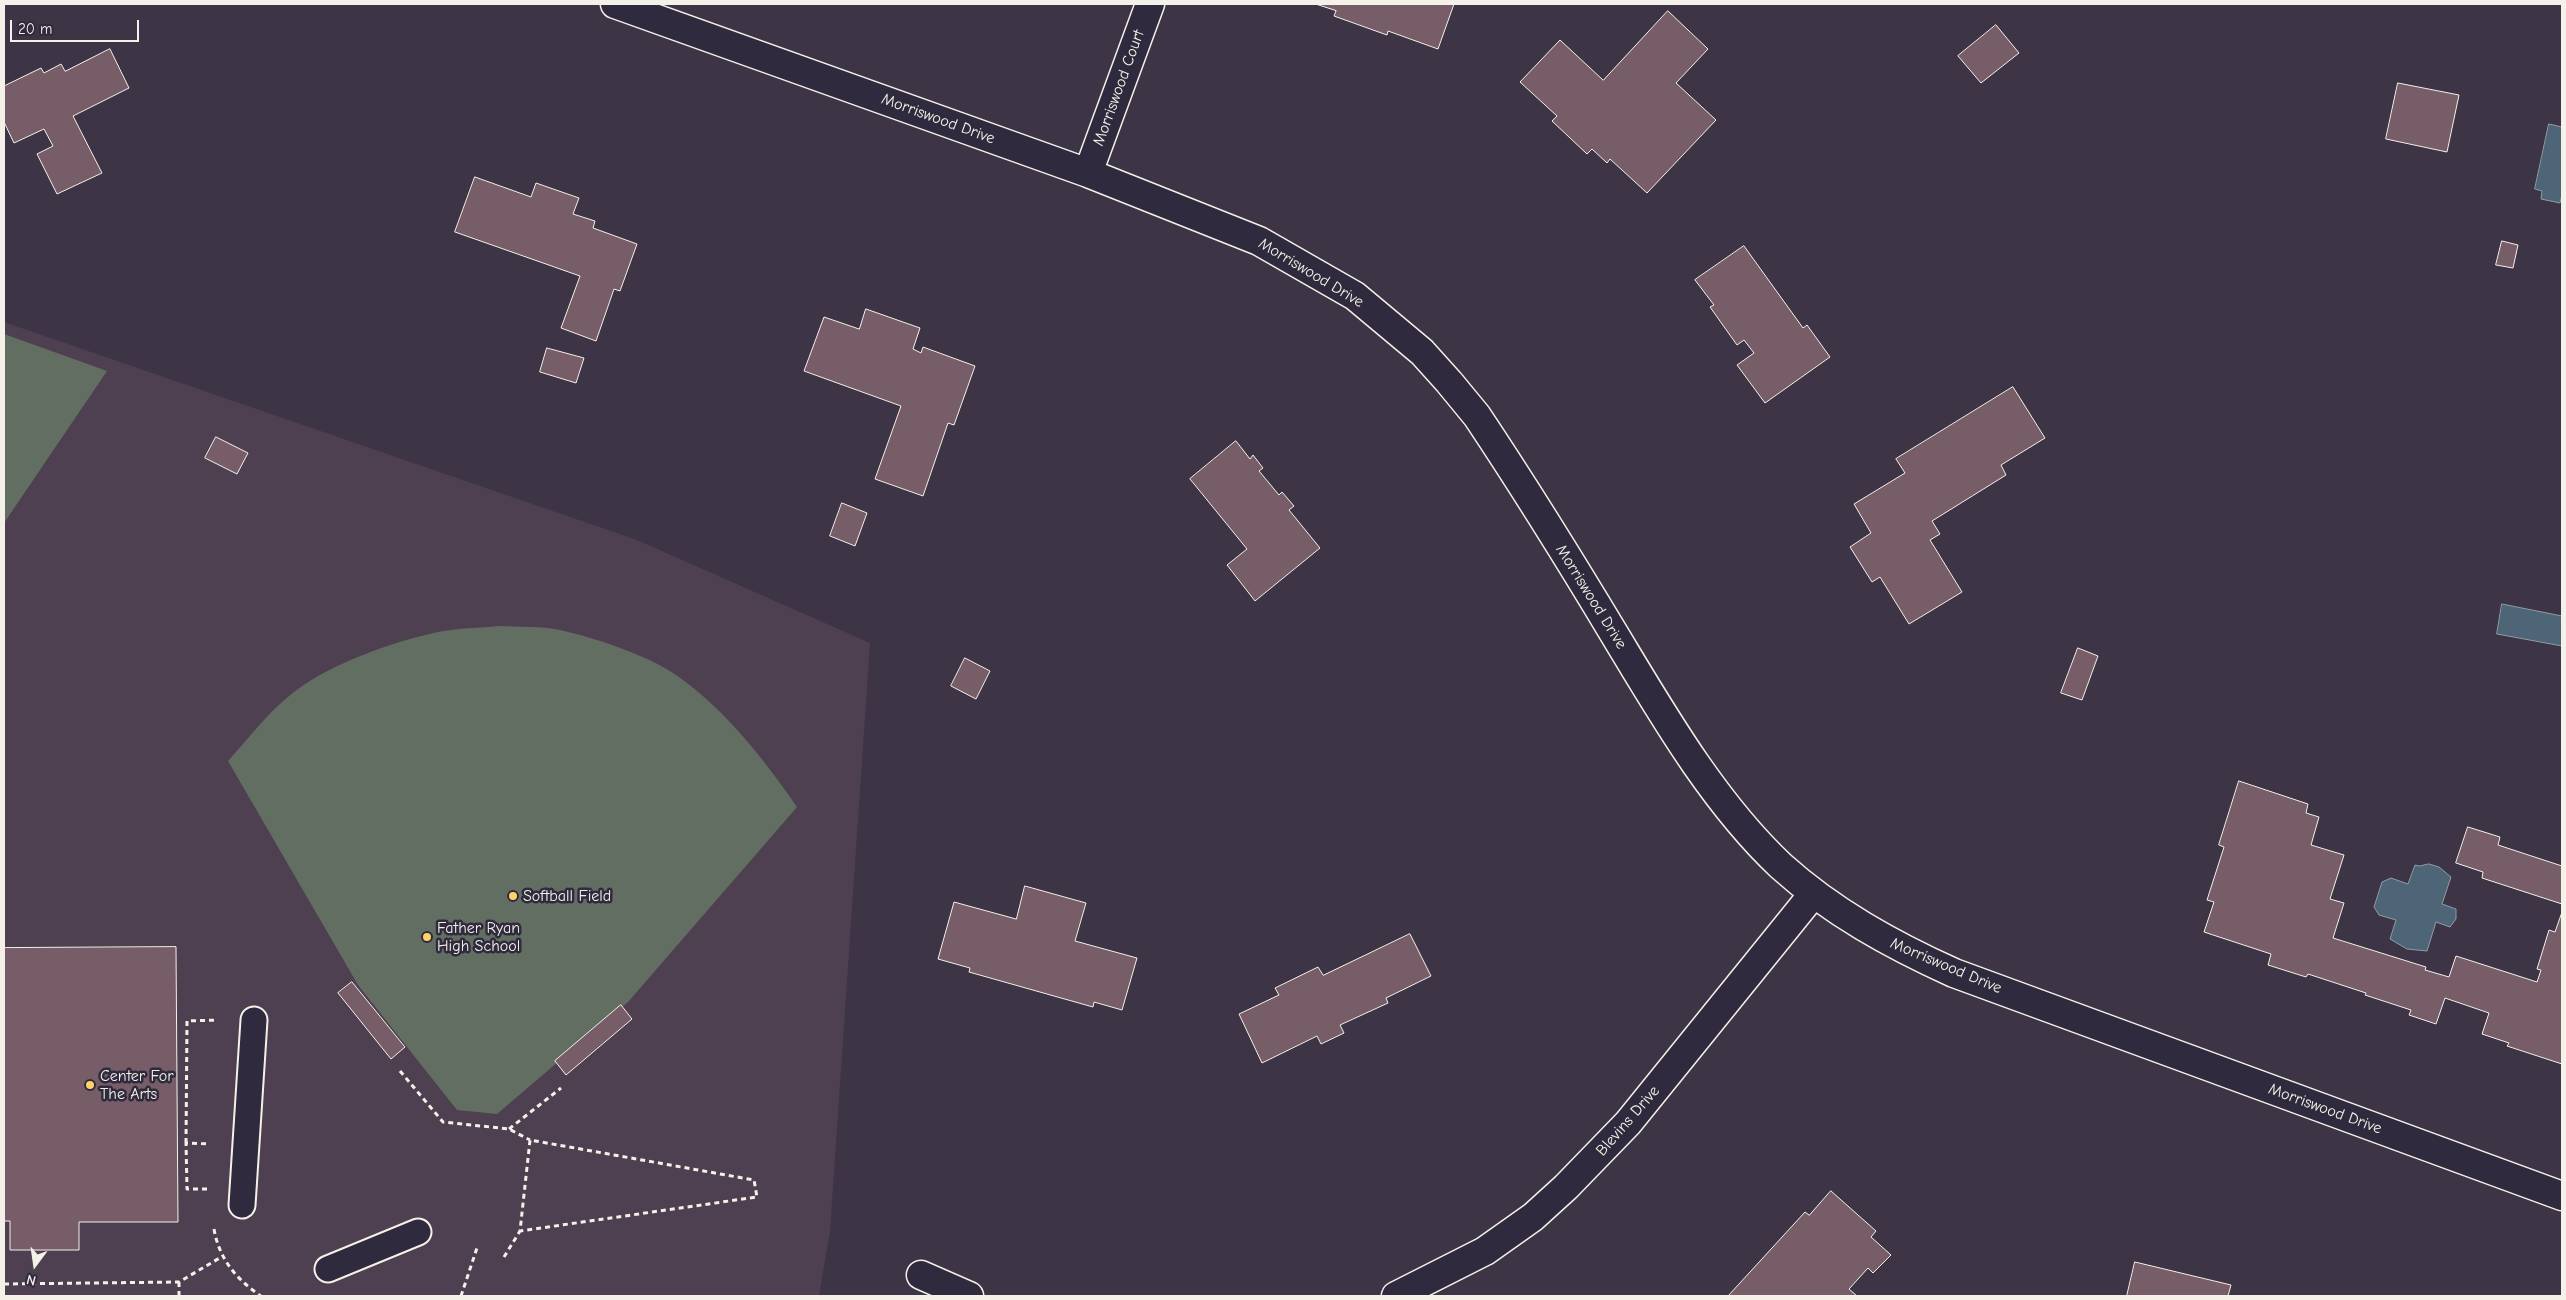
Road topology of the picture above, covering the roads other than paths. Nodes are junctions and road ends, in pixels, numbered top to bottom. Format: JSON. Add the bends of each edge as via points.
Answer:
{"nodes":[{"id":1,"x":615,"y":4,"type":"edge"},
{"id":2,"x":1150,"y":4,"type":"edge"},
{"id":3,"x":1088,"y":173,"type":"junction"},
{"id":4,"x":1814,"y":893,"type":"junction"},
{"id":5,"x":254,"y":1020,"type":"road end"},
{"id":6,"x":2562,"y":1196,"type":"edge"},
{"id":7,"x":242,"y":1205,"type":"dead end"},
{"id":8,"x":418,"y":1232,"type":"dead end"},
{"id":9,"x":328,"y":1270,"type":"dead end"},
{"id":10,"x":922,"y":1275,"type":"dead end"},
{"id":11,"x":969,"y":1296,"type":"edge"},
{"id":12,"x":1396,"y":1296,"type":"edge"}],
"edges":[{"from":1,"to":3,"type":"street","name":"Morriswood Drive"},
{"from":2,"to":3,"type":"street","name":"Morriswood Court"},
{"from":3,"to":4,"type":"street","name":"Morriswood Drive","via":[[1259,241],[1355,296],[1422,352],[1477,416],[1662,713],[1708,780],[1765,850]]},
{"from":4,"to":6,"type":"street","name":"Morriswood Drive","via":[[1888,942],[1954,973]]},
{"from":4,"to":12,"type":"street","name":"Blevins Drive","via":[[1628,1123],[1566,1187],[1533,1217],[1485,1252]]},
{"from":5,"to":7,"type":"lane"},
{"from":8,"to":9,"type":"lane"},
{"from":10,"to":11,"type":"street"}]}
